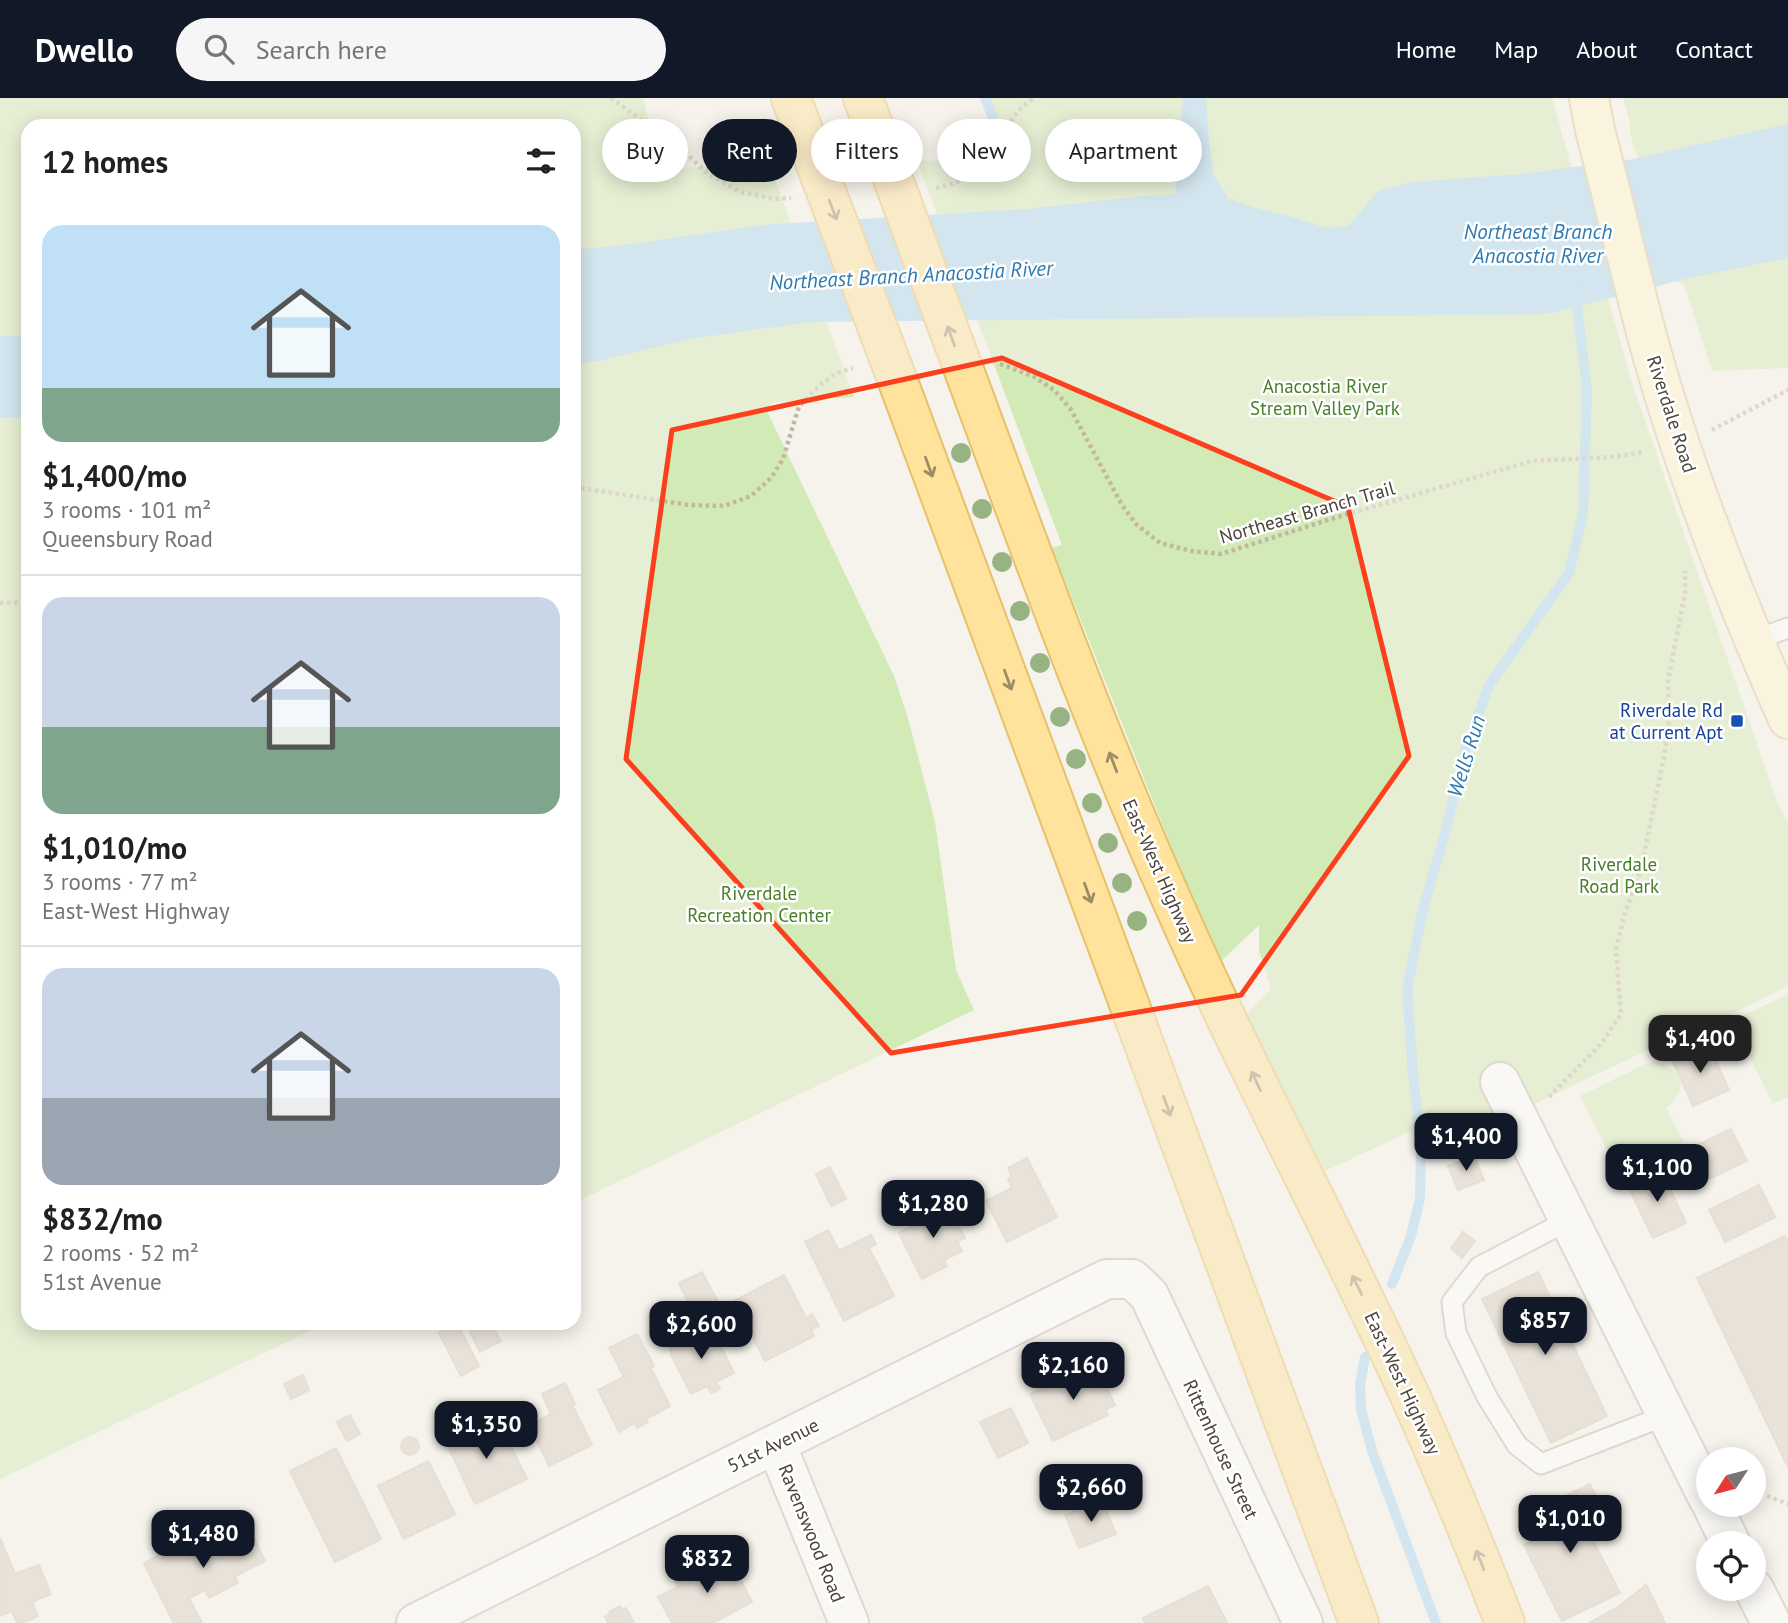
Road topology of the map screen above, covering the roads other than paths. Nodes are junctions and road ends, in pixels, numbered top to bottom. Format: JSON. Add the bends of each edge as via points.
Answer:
{"nodes":[{"id":1,"x":791,"y":98,"type":"edge"},
{"id":2,"x":868,"y":112,"type":"edge"},
{"id":3,"x":1592,"y":114,"type":"edge"},
{"id":4,"x":1772,"y":634,"type":"edge"},
{"id":5,"x":1788,"y":719,"type":"edge"},
{"id":6,"x":1500,"y":1082,"type":"dead end"},
{"id":7,"x":1569,"y":1220,"type":"junction"},
{"id":8,"x":1132,"y":1279,"type":"joint"},
{"id":9,"x":1667,"y":1415,"type":"junction"},
{"id":10,"x":776,"y":1444,"type":"junction"},
{"id":11,"x":1696,"y":1474,"type":"edge"},
{"id":12,"x":1760,"y":1601,"type":"edge"},
{"id":13,"x":416,"y":1623,"type":"edge"},
{"id":14,"x":849,"y":1623,"type":"edge"},
{"id":15,"x":1303,"y":1623,"type":"edge"},
{"id":16,"x":1359,"y":1623,"type":"edge"},
{"id":17,"x":1505,"y":1623,"type":"edge"},
{"id":18,"x":1770,"y":1623,"type":"edge"}],
"edges":[{"from":1,"to":16,"type":"main road","one_way":true,"bridge":true},
{"from":17,"to":2,"type":"main road","name":"East-West Highway","one_way":true,"bridge":true,"via":[[1412,1399],[1262,1093],[1106,744]]},
{"from":3,"to":4,"type":"street","name":"Riverdale Road","via":[[1647,337],[1680,442],[1722,559]]},
{"from":4,"to":5,"type":"street","name":"Riverdale Road"},
{"from":6,"to":7,"type":"street"},
{"from":7,"to":9,"type":"street"},
{"from":7,"to":9,"type":"lane","via":[[1479,1267],[1451,1302],[1455,1333],[1517,1445],[1541,1464]]},
{"from":8,"to":10,"type":"street","name":"51st Avenue","via":[[1107,1279]]},
{"from":8,"to":15,"type":"street","name":"Rittenhouse Street","via":[[1149,1296]]},
{"from":9,"to":11,"type":"street"},
{"from":10,"to":13,"type":"street","name":"51st Avenue"},
{"from":10,"to":14,"type":"street","name":"Ravenswood Road"},
{"from":12,"to":18,"type":"street"}]}
